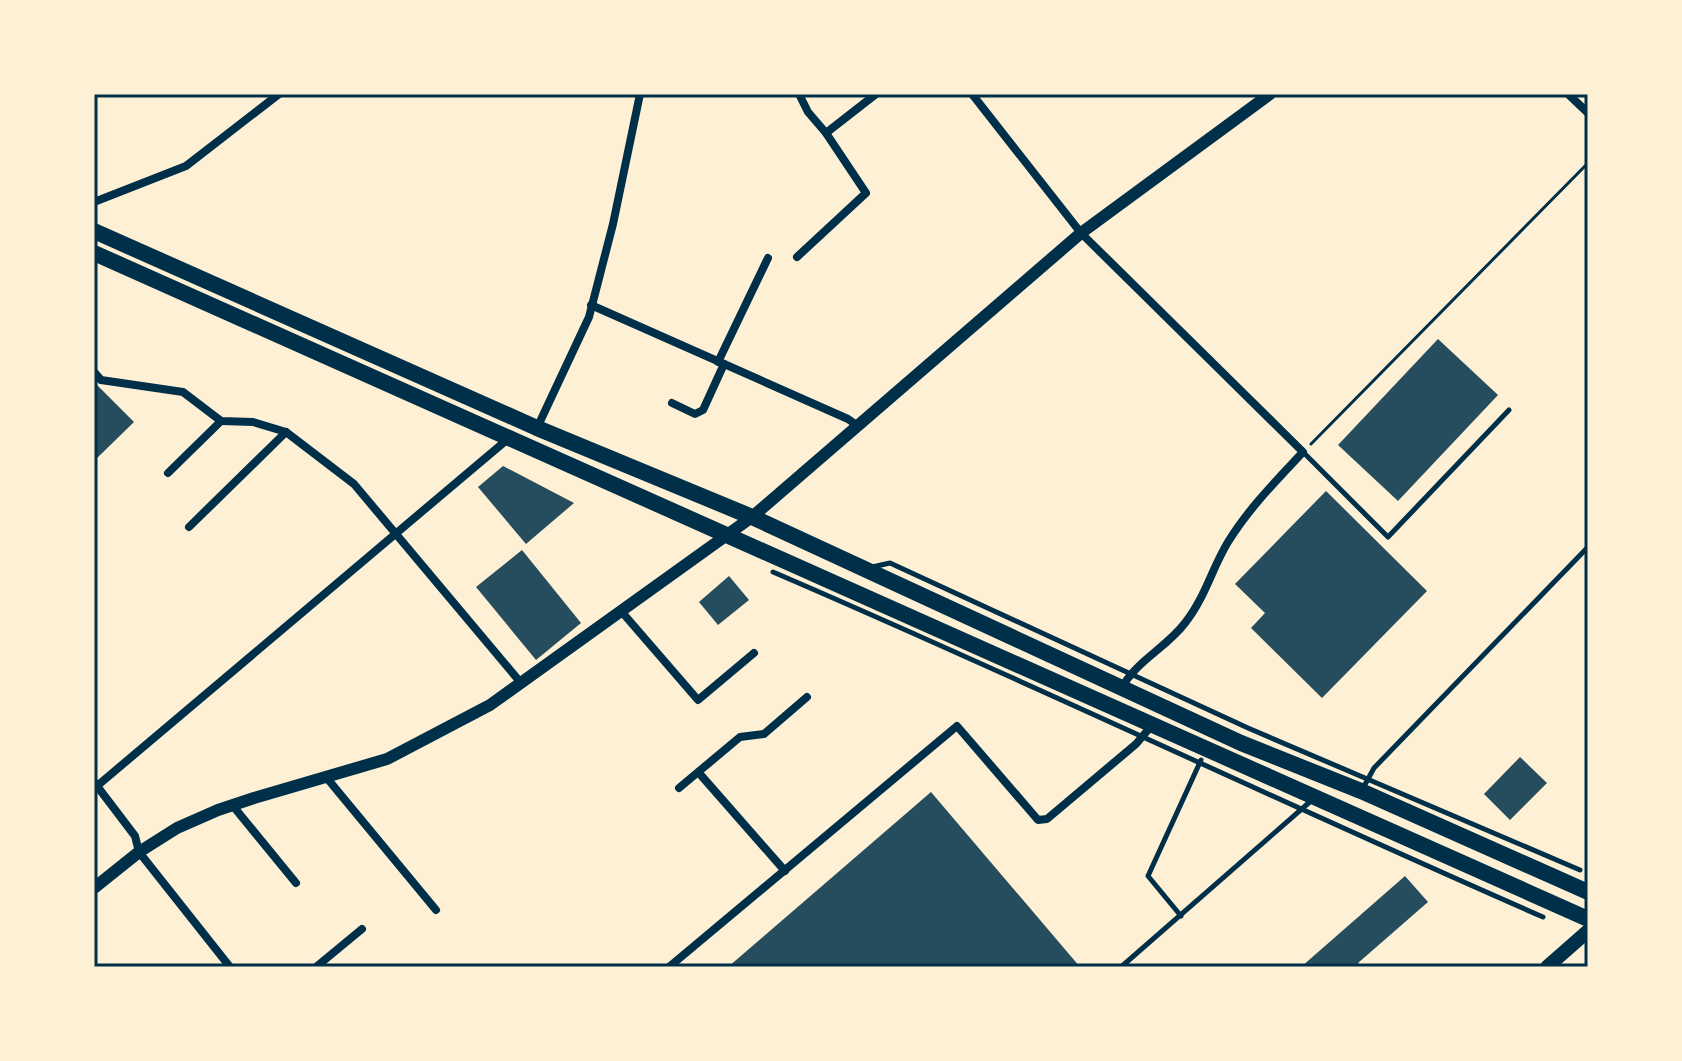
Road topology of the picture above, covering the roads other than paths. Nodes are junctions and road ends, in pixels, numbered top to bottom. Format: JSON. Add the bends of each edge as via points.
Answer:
{"nodes":[{"id":1,"x":279,"y":94,"type":"edge"},
{"id":2,"x":640,"y":94,"type":"edge"},
{"id":3,"x":799,"y":94,"type":"edge"},
{"id":4,"x":876,"y":94,"type":"edge"},
{"id":5,"x":972,"y":94,"type":"edge"},
{"id":6,"x":1270,"y":94,"type":"edge"},
{"id":7,"x":1568,"y":94,"type":"edge"},
{"id":8,"x":1588,"y":113,"type":"edge"},
{"id":9,"x":826,"y":133,"type":"junction"},
{"id":10,"x":94,"y":202,"type":"edge"},
{"id":11,"x":94,"y":231,"type":"edge"},
{"id":12,"x":1081,"y":233,"type":"junction"},
{"id":13,"x":94,"y":253,"type":"edge"},
{"id":14,"x":797,"y":257,"type":"dead end"},
{"id":15,"x":768,"y":258,"type":"dead end"},
{"id":16,"x":591,"y":305,"type":"junction"},
{"id":17,"x":721,"y":363,"type":"junction"},
{"id":18,"x":94,"y":372,"type":"edge"},
{"id":19,"x":672,"y":403,"type":"dead end"},
{"id":20,"x":1509,"y":410,"type":"dead end"},
{"id":21,"x":221,"y":421,"type":"junction"},
{"id":22,"x":858,"y":426,"type":"junction"},
{"id":23,"x":537,"y":428,"type":"junction"},
{"id":24,"x":286,"y":432,"type":"junction"},
{"id":25,"x":510,"y":437,"type":"junction"},
{"id":26,"x":1303,"y":452,"type":"junction"},
{"id":27,"x":168,"y":473,"type":"dead end"},
{"id":28,"x":752,"y":517,"type":"junction"},
{"id":29,"x":189,"y":527,"type":"dead end"},
{"id":30,"x":395,"y":532,"type":"junction"},
{"id":31,"x":727,"y":534,"type":"junction"},
{"id":32,"x":1588,"y":547,"type":"edge"},
{"id":33,"x":773,"y":572,"type":"dead end"},
{"id":34,"x":864,"y":604,"type":"junction"},
{"id":35,"x":621,"y":611,"type":"junction"},
{"id":36,"x":754,"y":653,"type":"dead end"},
{"id":37,"x":1071,"y":657,"type":"junction"},
{"id":38,"x":1130,"y":673,"type":"junction"},
{"id":39,"x":521,"y":683,"type":"junction"},
{"id":40,"x":1121,"y":689,"type":"junction"},
{"id":41,"x":807,"y":697,"type":"dead end"},
{"id":42,"x":1149,"y":729,"type":"junction"},
{"id":43,"x":1244,"y":736,"type":"junction"},
{"id":44,"x":1204,"y":754,"type":"junction"},
{"id":45,"x":699,"y":773,"type":"junction"},
{"id":46,"x":326,"y":777,"type":"junction"},
{"id":47,"x":95,"y":784,"type":"edge"},
{"id":48,"x":1365,"y":785,"type":"junction"},
{"id":49,"x":679,"y":788,"type":"dead end"},
{"id":50,"x":1315,"y":796,"type":"junction"},
{"id":51,"x":233,"y":806,"type":"junction"},
{"id":52,"x":1303,"y":809,"type":"junction"},
{"id":53,"x":139,"y":852,"type":"junction"},
{"id":54,"x":1522,"y":854,"type":"junction"},
{"id":55,"x":1481,"y":870,"type":"junction"},
{"id":56,"x":1580,"y":870,"type":"dead end"},
{"id":57,"x":785,"y":871,"type":"junction"},
{"id":58,"x":296,"y":883,"type":"dead end"},
{"id":59,"x":1473,"y":886,"type":"junction"},
{"id":60,"x":94,"y":888,"type":"edge"},
{"id":61,"x":1588,"y":892,"type":"edge"},
{"id":62,"x":436,"y":910,"type":"dead end"},
{"id":63,"x":1181,"y":916,"type":"junction"},
{"id":64,"x":1543,"y":917,"type":"dead end"},
{"id":65,"x":1588,"y":919,"type":"edge"},
{"id":66,"x":362,"y":929,"type":"dead end"},
{"id":67,"x":1588,"y":931,"type":"edge"},
{"id":68,"x":1550,"y":966,"type":"edge"},
{"id":69,"x":230,"y":967,"type":"edge"},
{"id":70,"x":316,"y":967,"type":"edge"},
{"id":71,"x":669,"y":967,"type":"edge"},
{"id":72,"x":1121,"y":967,"type":"edge"}],
"edges":[{"from":1,"to":10,"type":"street","via":[[186,166]]},
{"from":2,"to":16,"type":"street"},
{"from":3,"to":9,"type":"street"},
{"from":4,"to":9,"type":"street"},
{"from":5,"to":12,"type":"street"},
{"from":6,"to":12,"type":"street"},
{"from":7,"to":8,"type":"street"},
{"from":9,"to":14,"type":"street","via":[[866,193]]},
{"from":11,"to":23,"type":"main road"},
{"from":12,"to":22,"type":"street"},
{"from":12,"to":26,"type":"street"},
{"from":13,"to":25,"type":"main road"},
{"from":15,"to":17,"type":"street"},
{"from":16,"to":17,"type":"street"},
{"from":16,"to":23,"type":"street"},
{"from":17,"to":19,"type":"street","via":[[703,410],[695,414]]},
{"from":17,"to":22,"type":"street"},
{"from":18,"to":21,"type":"street","via":[[101,380],[183,392]]},
{"from":20,"to":26,"type":"lane","via":[[1388,537]]},
{"from":21,"to":24,"type":"street","via":[[253,422]]},
{"from":21,"to":27,"type":"street"},
{"from":22,"to":28,"type":"street"},
{"from":23,"to":28,"type":"main road"},
{"from":24,"to":29,"type":"street"},
{"from":24,"to":30,"type":"street","via":[[354,484]]},
{"from":25,"to":30,"type":"street"},
{"from":25,"to":31,"type":"main road"},
{"from":26,"to":38,"type":"street","via":[[1250,509],[1183,626]]},
{"from":28,"to":31,"type":"street"},
{"from":28,"to":37,"type":"main road"},
{"from":30,"to":39,"type":"street"},
{"from":30,"to":47,"type":"street"},
{"from":31,"to":34,"type":"main road"},
{"from":31,"to":35,"type":"street"},
{"from":32,"to":48,"type":"lane","via":[[1374,768]]},
{"from":33,"to":34,"type":"lane"},
{"from":34,"to":42,"type":"main road"},
{"from":35,"to":36,"type":"street","via":[[698,700]]},
{"from":35,"to":39,"type":"street"},
{"from":37,"to":38,"type":"lane"},
{"from":37,"to":40,"type":"main road"},
{"from":38,"to":40,"type":"street"},
{"from":38,"to":43,"type":"lane"},
{"from":39,"to":46,"type":"street","via":[[387,759]]},
{"from":40,"to":43,"type":"main road"},
{"from":41,"to":45,"type":"street","via":[[764,734],[740,737]]},
{"from":42,"to":44,"type":"main road"},
{"from":42,"to":57,"type":"street","via":[[1047,819],[1038,820],[957,726]]},
{"from":43,"to":48,"type":"main road"},
{"from":44,"to":50,"type":"main road"},
{"from":44,"to":52,"type":"lane"},
{"from":44,"to":63,"type":"lane","via":[[1148,876]]},
{"from":45,"to":49,"type":"street"},
{"from":45,"to":57,"type":"street"},
{"from":46,"to":51,"type":"street"},
{"from":46,"to":62,"type":"street"},
{"from":47,"to":53,"type":"street","via":[[135,836]]},
{"from":48,"to":54,"type":"main road"},
{"from":50,"to":52,"type":"lane"},
{"from":50,"to":55,"type":"main road"},
{"from":51,"to":53,"type":"street","via":[[177,828]]},
{"from":51,"to":58,"type":"street"},
{"from":52,"to":59,"type":"lane"},
{"from":52,"to":63,"type":"lane"},
{"from":53,"to":60,"type":"street"},
{"from":53,"to":69,"type":"street"},
{"from":54,"to":56,"type":"lane"},
{"from":54,"to":61,"type":"main road"},
{"from":55,"to":59,"type":"lane"},
{"from":55,"to":65,"type":"main road"},
{"from":57,"to":71,"type":"street"},
{"from":59,"to":64,"type":"lane"},
{"from":63,"to":72,"type":"lane"},
{"from":66,"to":70,"type":"street"},
{"from":67,"to":68,"type":"main road"}]}
